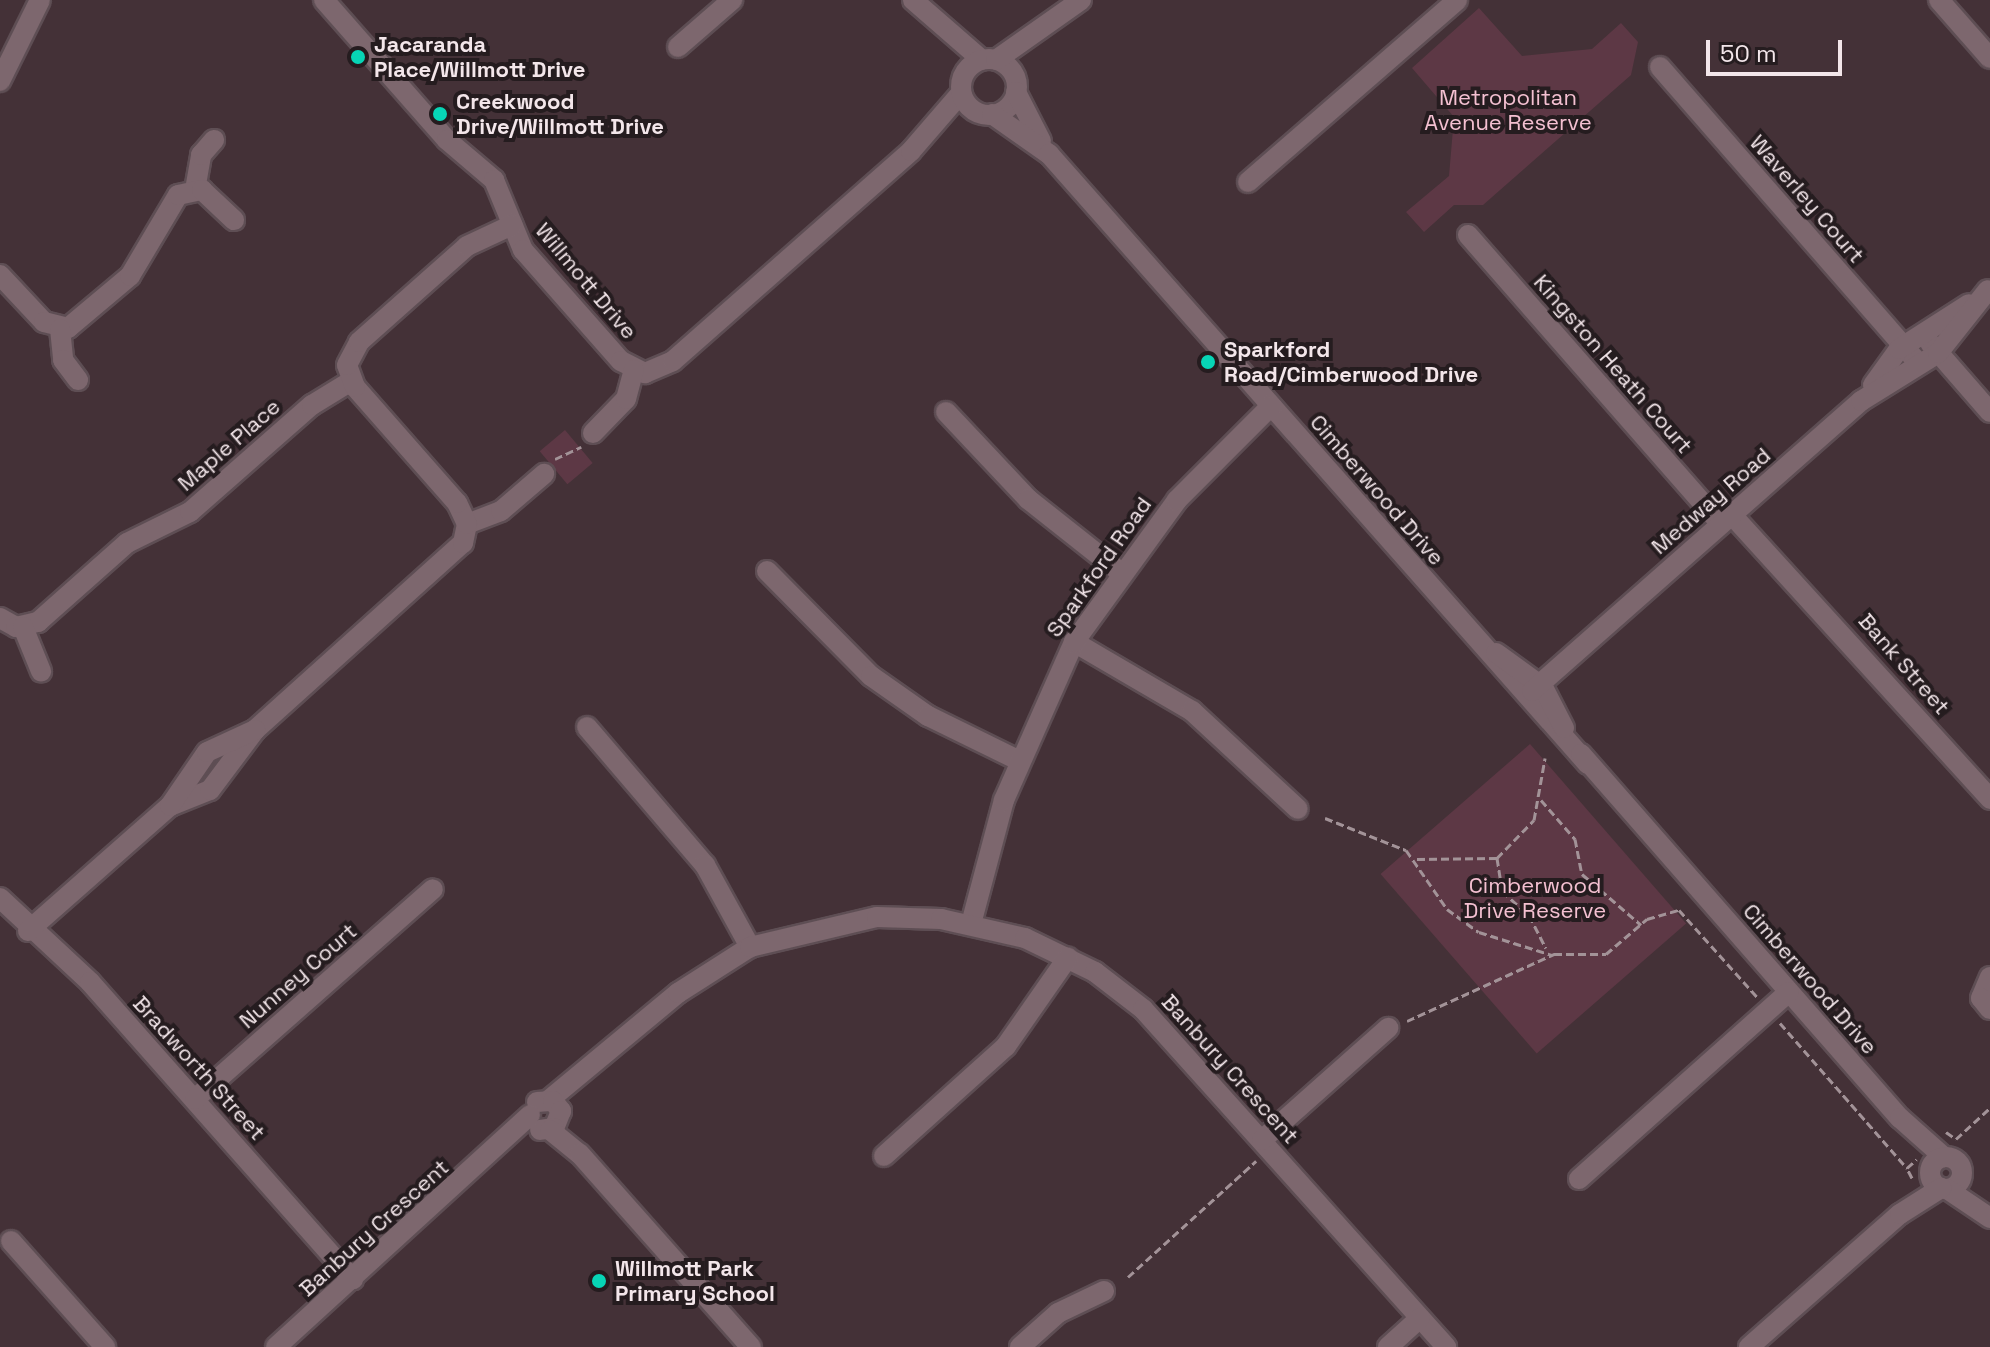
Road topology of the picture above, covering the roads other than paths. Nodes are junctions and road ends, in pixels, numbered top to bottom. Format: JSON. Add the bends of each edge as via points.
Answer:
{"nodes":[{"id":1,"x":324,"y":0,"type":"edge"},
{"id":2,"x":732,"y":0,"type":"edge"},
{"id":3,"x":913,"y":0,"type":"edge"},
{"id":4,"x":1081,"y":0,"type":"edge"},
{"id":5,"x":1457,"y":0,"type":"edge"},
{"id":6,"x":1939,"y":0,"type":"edge"},
{"id":7,"x":41,"y":2,"type":"edge"},
{"id":8,"x":1052,"y":27,"type":"junction"},
{"id":9,"x":940,"y":30,"type":"junction"},
{"id":10,"x":678,"y":47,"type":"dead end"},
{"id":11,"x":1990,"y":58,"type":"edge"},
{"id":12,"x":989,"y":60,"type":"junction"},
{"id":13,"x":1660,"y":67,"type":"dead end"},
{"id":14,"x":0,"y":81,"type":"edge"},
{"id":15,"x":1015,"y":84,"type":"junction"},
{"id":16,"x":962,"y":85,"type":"junction"},
{"id":17,"x":983,"y":113,"type":"junction"},
{"id":18,"x":214,"y":140,"type":"dead end"},
{"id":19,"x":911,"y":151,"type":"junction"},
{"id":20,"x":1049,"y":154,"type":"junction"},
{"id":21,"x":1248,"y":182,"type":"dead end"},
{"id":22,"x":195,"y":190,"type":"junction"},
{"id":23,"x":234,"y":220,"type":"dead end"},
{"id":24,"x":512,"y":225,"type":"junction"},
{"id":25,"x":1468,"y":235,"type":"dead end"},
{"id":26,"x":0,"y":275,"type":"edge"},
{"id":27,"x":1989,"y":289,"type":"edge"},
{"id":28,"x":60,"y":329,"type":"junction"},
{"id":29,"x":1924,"y":336,"type":"junction"},
{"id":30,"x":1904,"y":346,"type":"junction"},
{"id":31,"x":1938,"y":353,"type":"junction"},
{"id":32,"x":1918,"y":363,"type":"junction"},
{"id":33,"x":634,"y":370,"type":"junction"},
{"id":34,"x":78,"y":380,"type":"dead end"},
{"id":35,"x":351,"y":381,"type":"junction"},
{"id":36,"x":1861,"y":401,"type":"junction"},
{"id":37,"x":1271,"y":406,"type":"junction"},
{"id":38,"x":946,"y":412,"type":"dead end"},
{"id":39,"x":1990,"y":412,"type":"edge"},
{"id":40,"x":593,"y":433,"type":"road end"},
{"id":41,"x":544,"y":474,"type":"road end"},
{"id":42,"x":1732,"y":515,"type":"junction"},
{"id":43,"x":467,"y":524,"type":"junction"},
{"id":44,"x":767,"y":571,"type":"dead end"},
{"id":45,"x":1120,"y":572,"type":"junction"},
{"id":46,"x":0,"y":618,"type":"edge"},
{"id":47,"x":23,"y":627,"type":"junction"},
{"id":48,"x":1074,"y":642,"type":"junction"},
{"id":49,"x":41,"y":671,"type":"dead end"},
{"id":50,"x":1535,"y":686,"type":"junction"},
{"id":51,"x":587,"y":727,"type":"dead end"},
{"id":52,"x":1018,"y":760,"type":"junction"},
{"id":53,"x":1990,"y":799,"type":"edge"},
{"id":54,"x":1298,"y":809,"type":"dead end"},
{"id":55,"x":433,"y":889,"type":"dead end"},
{"id":56,"x":0,"y":898,"type":"edge"},
{"id":57,"x":971,"y":924,"type":"junction"},
{"id":58,"x":28,"y":931,"type":"junction"},
{"id":59,"x":750,"y":947,"type":"junction"},
{"id":60,"x":1068,"y":957,"type":"junction"},
{"id":61,"x":1990,"y":977,"type":"edge"},
{"id":62,"x":1789,"y":992,"type":"junction"},
{"id":63,"x":1990,"y":1009,"type":"edge"},
{"id":64,"x":1388,"y":1028,"type":"road end"},
{"id":65,"x":195,"y":1099,"type":"junction"},
{"id":66,"x":547,"y":1117,"type":"junction"},
{"id":67,"x":1262,"y":1140,"type":"junction"},
{"id":68,"x":884,"y":1156,"type":"dead end"},
{"id":69,"x":1942,"y":1176,"type":"junction"},
{"id":70,"x":1579,"y":1179,"type":"dead end"},
{"id":71,"x":1990,"y":1218,"type":"edge"},
{"id":72,"x":11,"y":1241,"type":"dead end"},
{"id":73,"x":353,"y":1279,"type":"junction"},
{"id":74,"x":1104,"y":1291,"type":"dead end"},
{"id":75,"x":1420,"y":1318,"type":"junction"},
{"id":76,"x":1761,"y":1343,"type":"edge"},
{"id":77,"x":105,"y":1347,"type":"edge"},
{"id":78,"x":276,"y":1347,"type":"edge"},
{"id":79,"x":751,"y":1347,"type":"edge"},
{"id":80,"x":1020,"y":1347,"type":"edge"},
{"id":81,"x":1388,"y":1347,"type":"edge"},
{"id":82,"x":1446,"y":1347,"type":"edge"}],
"edges":[{"from":1,"to":24,"type":"street","name":"Willmott Drive","via":[[447,140],[494,180]]},
{"from":2,"to":10,"type":"street"},
{"from":3,"to":9,"type":"street"},
{"from":4,"to":8,"type":"street"},
{"from":5,"to":21,"type":"street"},
{"from":6,"to":11,"type":"street"},
{"from":7,"to":14,"type":"street"},
{"from":8,"to":12,"type":"street"},
{"from":8,"to":15,"type":"street"},
{"from":9,"to":12,"type":"street"},
{"from":9,"to":16,"type":"street","name":"Cimberwood Drive"},
{"from":12,"to":15,"type":"street"},
{"from":12,"to":16,"type":"street","name":"Willmott Drive"},
{"from":13,"to":30,"type":"street","name":"Waverley Court"},
{"from":15,"to":17,"type":"street","name":"Willmott Drive"},
{"from":15,"to":20,"type":"street","name":"Cimberwood Drive"},
{"from":16,"to":17,"type":"street","name":"Cimberwood Drive"},
{"from":16,"to":19,"type":"street","name":"Willmott Drive"},
{"from":17,"to":19,"type":"street","name":"Willmott Drive"},
{"from":17,"to":20,"type":"street","name":"Cimberwood Drive"},
{"from":18,"to":22,"type":"street","via":[[201,155]]},
{"from":19,"to":33,"type":"street","name":"Willmott Drive","via":[[673,361],[654,373]]},
{"from":20,"to":37,"type":"street","name":"Cimberwood Drive"},
{"from":22,"to":23,"type":"street","via":[[213,196]]},
{"from":22,"to":28,"type":"street","via":[[167,206],[123,284],[85,319]]},
{"from":24,"to":33,"type":"street","name":"Willmott Drive","via":[[523,250]]},
{"from":24,"to":35,"type":"street","via":[[467,246],[359,342],[348,358]]},
{"from":25,"to":42,"type":"street","name":"Kingston Heath Court"},
{"from":26,"to":28,"type":"street","via":[[37,316]]},
{"from":27,"to":29,"type":"street","name":"Medway Road"},
{"from":27,"to":31,"type":"street","name":"Medway Road"},
{"from":28,"to":34,"type":"street","via":[[63,360]]},
{"from":29,"to":30,"type":"street","name":"Medway Road"},
{"from":29,"to":31,"type":"street"},
{"from":30,"to":32,"type":"street","name":"Waverley Court"},
{"from":30,"to":36,"type":"street","name":"Medway Road"},
{"from":31,"to":32,"type":"street","name":"Medway Road"},
{"from":31,"to":39,"type":"street"},
{"from":32,"to":36,"type":"street","name":"Medway Road"},
{"from":33,"to":40,"type":"street","name":"Willmott Drive","via":[[626,399]]},
{"from":35,"to":43,"type":"street"},
{"from":35,"to":47,"type":"street","name":"Maple Place","via":[[312,405],[190,512],[135,537]]},
{"from":36,"to":42,"type":"street","name":"Medway Road"},
{"from":37,"to":45,"type":"street","name":"Sparkford Road","via":[[1177,500]]},
{"from":37,"to":50,"type":"street","name":"Cimberwood Drive","via":[[1479,642]]},
{"from":38,"to":45,"type":"street","via":[[1028,499]]},
{"from":41,"to":43,"type":"street","via":[[501,511]]},
{"from":42,"to":50,"type":"street","name":"Medway Road"},
{"from":42,"to":53,"type":"street","name":"Bank Street","via":[[1781,560]]},
{"from":43,"to":58,"type":"street","via":[[457,552],[255,730],[207,752],[170,806]]},
{"from":44,"to":52,"type":"street","via":[[871,676],[928,716]]},
{"from":45,"to":48,"type":"street","name":"Sparkford Road"},
{"from":46,"to":47,"type":"street"},
{"from":47,"to":49,"type":"street"},
{"from":48,"to":52,"type":"street","name":"Sparkford Road"},
{"from":48,"to":54,"type":"street","via":[[1192,711]]},
{"from":50,"to":62,"type":"street","name":"Cimberwood Drive","via":[[1549,728],[1588,764]]},
{"from":51,"to":59,"type":"street","via":[[705,865]]},
{"from":52,"to":57,"type":"street","name":"Sparkford Road"},
{"from":55,"to":65,"type":"street","name":"Nunney Court"},
{"from":56,"to":58,"type":"street","name":"Bradworth Street"},
{"from":57,"to":59,"type":"street","name":"Banbury Crescent","via":[[910,916],[848,920]]},
{"from":57,"to":60,"type":"street","name":"Banbury Crescent"},
{"from":58,"to":65,"type":"street","name":"Bradworth Street","via":[[90,982]]},
{"from":59,"to":66,"type":"street","name":"Banbury Crescent","via":[[678,993],[583,1075]]},
{"from":60,"to":67,"type":"street","name":"Banbury Crescent","via":[[1143,1009]]},
{"from":60,"to":68,"type":"street","via":[[1006,1046]]},
{"from":61,"to":63,"type":"street","via":[[1981,998]]},
{"from":62,"to":69,"type":"street","name":"Cimberwood Drive","via":[[1900,1118]]},
{"from":62,"to":70,"type":"street"},
{"from":64,"to":67,"type":"street"},
{"from":65,"to":73,"type":"street","name":"Bradworth Street"},
{"from":66,"to":73,"type":"street","name":"Banbury Crescent","via":[[504,1145]]},
{"from":66,"to":79,"type":"street"},
{"from":67,"to":75,"type":"street","name":"Banbury Crescent"},
{"from":69,"to":71,"type":"street","name":"Cimberwood Drive"},
{"from":69,"to":76,"type":"street"},
{"from":72,"to":77,"type":"street"},
{"from":73,"to":78,"type":"street","name":"Banbury Crescent"},
{"from":74,"to":80,"type":"street","via":[[1058,1313]]},
{"from":75,"to":81,"type":"street"},
{"from":75,"to":82,"type":"street","name":"Banbury Crescent"}]}
